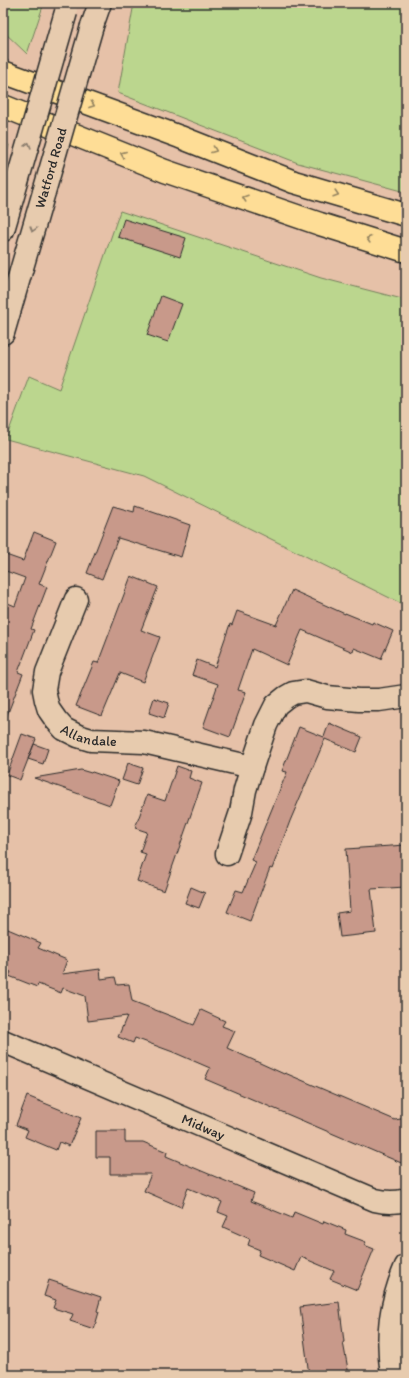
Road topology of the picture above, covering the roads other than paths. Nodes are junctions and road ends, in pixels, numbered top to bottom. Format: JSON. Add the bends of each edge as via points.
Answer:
{"nodes":[{"id":1,"x":100,"y":3,"type":"edge"},
{"id":2,"x":67,"y":8,"type":"edge"},
{"id":3,"x":3,"y":72,"type":"edge"},
{"id":4,"x":3,"y":106,"type":"edge"},
{"id":5,"x":406,"y":215,"type":"edge"},
{"id":6,"x":3,"y":230,"type":"edge"},
{"id":7,"x":406,"y":251,"type":"edge"},
{"id":8,"x":3,"y":334,"type":"edge"},
{"id":9,"x":76,"y":599,"type":"dead end"},
{"id":10,"x":406,"y":696,"type":"edge"},
{"id":11,"x":252,"y":767,"type":"junction"},
{"id":12,"x":227,"y":854,"type":"dead end"},
{"id":13,"x":3,"y":1041,"type":"edge"},
{"id":14,"x":406,"y":1200,"type":"edge"},
{"id":15,"x":406,"y":1266,"type":"edge"},
{"id":16,"x":392,"y":1375,"type":"edge"}],
"edges":[{"from":1,"to":8,"type":"street","name":"Watford Road","one_way":true,"bridge":true},
{"from":6,"to":2,"type":"street","name":"Watford Road","one_way":true,"bridge":true},
{"from":3,"to":5,"type":"highway","one_way":true,"via":[[294,182]]},
{"from":7,"to":4,"type":"highway","one_way":true,"via":[[165,170]]},
{"from":9,"to":11,"type":"street","name":"Allandale","via":[[47,672],[44,690],[49,710],[64,729],[91,740],[144,742]]},
{"from":10,"to":11,"type":"street","via":[[360,700],[327,697],[306,691],[293,693],[276,705],[266,725]]},
{"from":11,"to":12,"type":"street"},
{"from":13,"to":14,"type":"street","name":"Midway","via":[[376,1200],[395,1203]]},
{"from":15,"to":16,"type":"street","via":[[398,1284],[390,1319],[388,1344]]}]}
